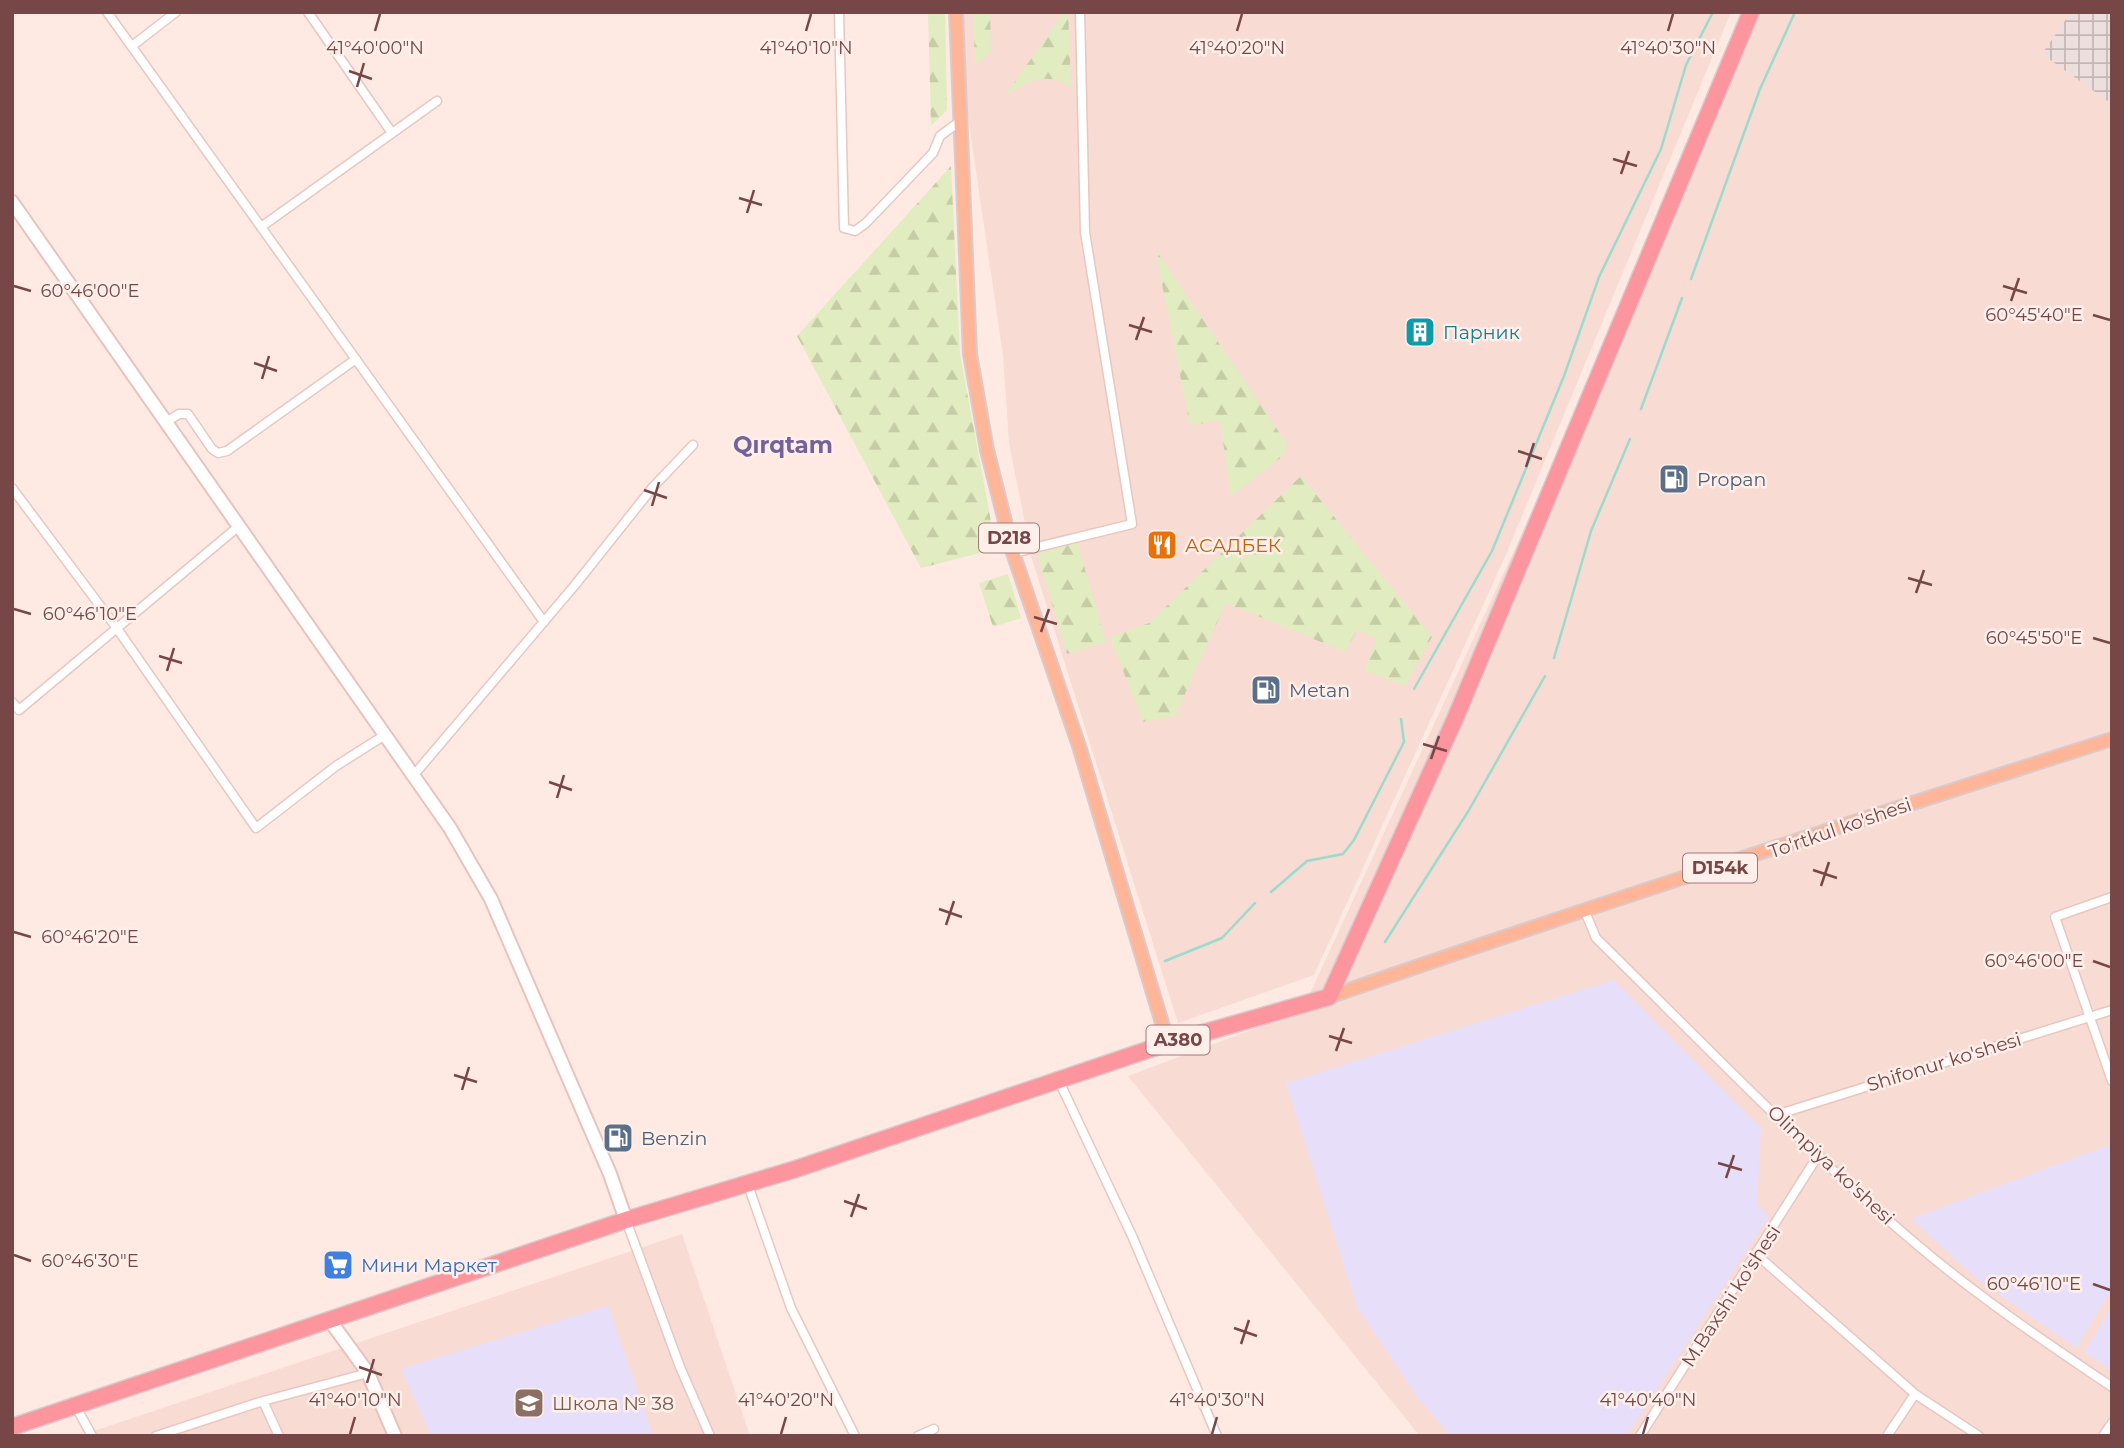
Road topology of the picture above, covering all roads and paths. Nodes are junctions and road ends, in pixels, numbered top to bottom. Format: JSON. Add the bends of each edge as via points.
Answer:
{"nodes":[{"id":1,"x":107,"y":12,"type":"edge"},
{"id":2,"x":176,"y":12,"type":"edge"},
{"id":3,"x":308,"y":12,"type":"edge"},
{"id":4,"x":839,"y":12,"type":"edge"},
{"id":5,"x":956,"y":12,"type":"edge"},
{"id":6,"x":1080,"y":12,"type":"edge"},
{"id":7,"x":1751,"y":12,"type":"edge"},
{"id":8,"x":132,"y":46,"type":"junction"},
{"id":9,"x":436,"y":101,"type":"dead end"},
{"id":10,"x":959,"y":122,"type":"junction"},
{"id":11,"x":392,"y":133,"type":"junction"},
{"id":12,"x":12,"y":202,"type":"edge"},
{"id":13,"x":261,"y":228,"type":"junction"},
{"id":14,"x":356,"y":359,"type":"junction"},
{"id":15,"x":166,"y":422,"type":"junction"},
{"id":16,"x":693,"y":444,"type":"dead end"},
{"id":17,"x":12,"y":488,"type":"edge"},
{"id":18,"x":239,"y":526,"type":"junction"},
{"id":19,"x":1013,"y":553,"type":"junction"},
{"id":20,"x":544,"y":622,"type":"junction"},
{"id":21,"x":116,"y":627,"type":"junction"},
{"id":22,"x":12,"y":702,"type":"edge"},
{"id":23,"x":385,"y":735,"type":"junction"},
{"id":24,"x":2112,"y":739,"type":"edge"},
{"id":25,"x":413,"y":776,"type":"junction"},
{"id":26,"x":2112,"y":897,"type":"edge"},
{"id":27,"x":1584,"y":909,"type":"junction"},
{"id":28,"x":1329,"y":997,"type":"junction"},
{"id":29,"x":2112,"y":1010,"type":"edge"},
{"id":30,"x":2091,"y":1017,"type":"junction"},
{"id":31,"x":1168,"y":1044,"type":"junction"},
{"id":32,"x":2112,"y":1081,"type":"edge"},
{"id":33,"x":1059,"y":1082,"type":"junction"},
{"id":34,"x":1776,"y":1115,"type":"junction"},
{"id":35,"x":1819,"y":1154,"type":"junction"},
{"id":36,"x":748,"y":1185,"type":"junction"},
{"id":37,"x":626,"y":1220,"type":"junction"},
{"id":38,"x":1757,"y":1255,"type":"junction"},
{"id":39,"x":331,"y":1322,"type":"junction"},
{"id":40,"x":368,"y":1373,"type":"junction"},
{"id":41,"x":2112,"y":1387,"type":"edge"},
{"id":42,"x":1915,"y":1394,"type":"junction"},
{"id":43,"x":263,"y":1401,"type":"junction"},
{"id":44,"x":75,"y":1405,"type":"junction"},
{"id":45,"x":2112,"y":1423,"type":"edge"},
{"id":46,"x":12,"y":1427,"type":"edge"},
{"id":47,"x":934,"y":1429,"type":"dead end"},
{"id":48,"x":92,"y":1436,"type":"edge"},
{"id":49,"x":156,"y":1436,"type":"edge"},
{"id":50,"x":279,"y":1436,"type":"edge"},
{"id":51,"x":395,"y":1436,"type":"edge"},
{"id":52,"x":710,"y":1436,"type":"edge"},
{"id":53,"x":855,"y":1436,"type":"edge"},
{"id":54,"x":918,"y":1436,"type":"edge"},
{"id":55,"x":1217,"y":1436,"type":"edge"},
{"id":56,"x":1640,"y":1436,"type":"edge"},
{"id":57,"x":1887,"y":1436,"type":"edge"},
{"id":58,"x":1979,"y":1436,"type":"edge"},
{"id":59,"x":2103,"y":1436,"type":"edge"}],
"edges":[{"from":1,"to":8,"type":"street"},
{"from":2,"to":8,"type":"street"},
{"from":3,"to":11,"type":"street"},
{"from":4,"to":10,"type":"street","via":[[844,228],[855,231],[866,223],[933,153],[940,136]]},
{"from":5,"to":10,"type":"main road","number":"D218"},
{"from":6,"to":19,"type":"street","via":[[1085,232],[1132,524]]},
{"from":7,"to":28,"type":"highway","via":[[1455,719]]},
{"from":8,"to":13,"type":"street"},
{"from":9,"to":11,"type":"street"},
{"from":10,"to":19,"type":"main road","number":"D218","via":[[970,354],[987,450]]},
{"from":11,"to":13,"type":"street"},
{"from":12,"to":15,"type":"street"},
{"from":13,"to":14,"type":"street"},
{"from":14,"to":15,"type":"street","via":[[227,451],[212,449],[188,414]]},
{"from":14,"to":20,"type":"street"},
{"from":15,"to":18,"type":"street"},
{"from":16,"to":20,"type":"street"},
{"from":17,"to":21,"type":"street"},
{"from":18,"to":21,"type":"street"},
{"from":18,"to":23,"type":"street"},
{"from":19,"to":31,"type":"main road","number":"D218","via":[[1083,759]]},
{"from":20,"to":25,"type":"street"},
{"from":21,"to":22,"type":"street","via":[[19,710]]},
{"from":21,"to":23,"type":"street","via":[[256,828],[336,766]]},
{"from":23,"to":25,"type":"street"},
{"from":24,"to":27,"type":"main road","name":"To'rtkul ko'shesi","number":"D154k"},
{"from":25,"to":37,"type":"street","via":[[491,899]]},
{"from":26,"to":30,"type":"street","via":[[2054,917]]},
{"from":27,"to":28,"type":"main road","name":"To'rtkul ko'shesi","number":"D154k"},
{"from":27,"to":34,"type":"street","name":"Olimpiya ko'shesi","via":[[1596,938]]},
{"from":28,"to":31,"type":"highway","number":"A380"},
{"from":29,"to":30,"type":"street","name":"Shifonur ko'shesi"},
{"from":30,"to":32,"type":"street"},
{"from":30,"to":34,"type":"street","name":"Shifonur ko'shesi"},
{"from":31,"to":33,"type":"highway","number":"A380"},
{"from":33,"to":36,"type":"highway","number":"A380"},
{"from":33,"to":55,"type":"street","via":[[1133,1238]]},
{"from":34,"to":35,"type":"street","name":"Olimpiya ko'shesi"},
{"from":35,"to":38,"type":"street","name":"M.Baxshi ko'shesi"},
{"from":35,"to":41,"type":"street","name":"Olimpiya ko'shesi","via":[[1913,1242],[2004,1314]]},
{"from":36,"to":37,"type":"highway","number":"A380"},
{"from":36,"to":53,"type":"street","via":[[791,1308]]},
{"from":37,"to":39,"type":"highway","number":"A380"},
{"from":37,"to":52,"type":"street"},
{"from":38,"to":42,"type":"street"},
{"from":38,"to":56,"type":"street","name":"M.Baxshi ko'shesi"},
{"from":39,"to":40,"type":"street"},
{"from":39,"to":44,"type":"highway","number":"A380"},
{"from":40,"to":43,"type":"street"},
{"from":40,"to":51,"type":"street"},
{"from":42,"to":57,"type":"street"},
{"from":42,"to":58,"type":"street"},
{"from":43,"to":49,"type":"street"},
{"from":43,"to":50,"type":"street"},
{"from":44,"to":46,"type":"highway","number":"A380"},
{"from":44,"to":48,"type":"street"},
{"from":45,"to":59,"type":"street"},
{"from":47,"to":54,"type":"street"}]}
